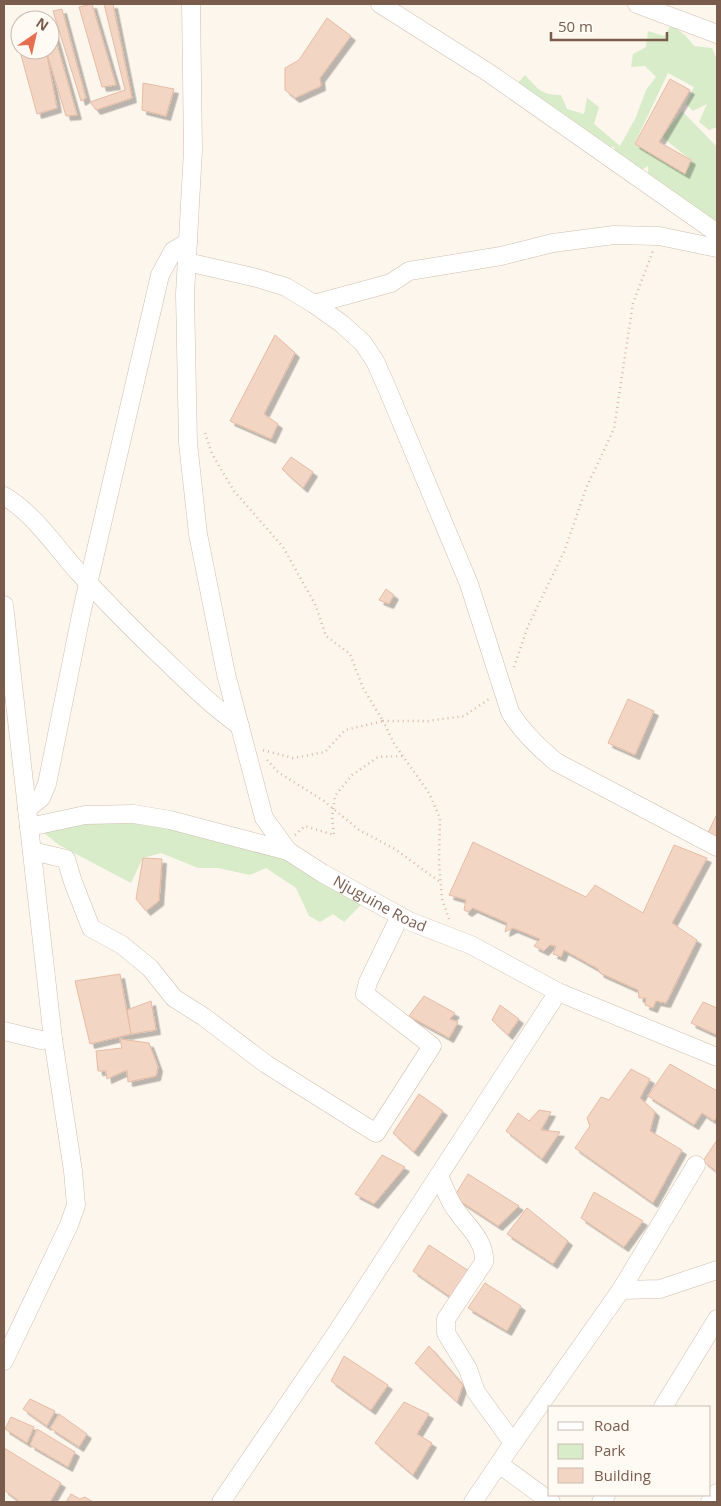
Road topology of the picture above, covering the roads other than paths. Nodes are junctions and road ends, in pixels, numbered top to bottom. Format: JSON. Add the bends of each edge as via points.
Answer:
{"nodes":[{"id":1,"x":191,"y":4,"type":"edge"},
{"id":2,"x":380,"y":4,"type":"edge"},
{"id":3,"x":637,"y":4,"type":"edge"},
{"id":4,"x":717,"y":34,"type":"edge"},
{"id":5,"x":717,"y":233,"type":"edge"},
{"id":6,"x":188,"y":242,"type":"junction"},
{"id":7,"x":717,"y":248,"type":"edge"},
{"id":8,"x":187,"y":262,"type":"junction"},
{"id":9,"x":314,"y":304,"type":"junction"},
{"id":10,"x":4,"y":496,"type":"edge"},
{"id":11,"x":89,"y":584,"type":"junction"},
{"id":12,"x":4,"y":605,"type":"edge"},
{"id":13,"x":240,"y":726,"type":"junction"},
{"id":14,"x":27,"y":809,"type":"junction"},
{"id":15,"x":29,"y":826,"type":"junction"},
{"id":16,"x":717,"y":846,"type":"edge"},
{"id":17,"x":286,"y":848,"type":"junction"},
{"id":18,"x":32,"y":851,"type":"junction"},
{"id":19,"x":400,"y":916,"type":"junction"},
{"id":20,"x":558,"y":992,"type":"junction"},
{"id":21,"x":4,"y":1031,"type":"edge"},
{"id":22,"x":53,"y":1039,"type":"junction"},
{"id":23,"x":717,"y":1057,"type":"edge"},
{"id":24,"x":696,"y":1165,"type":"dead end"},
{"id":25,"x":439,"y":1175,"type":"junction"},
{"id":26,"x":717,"y":1270,"type":"edge"},
{"id":27,"x":621,"y":1290,"type":"junction"},
{"id":28,"x":717,"y":1319,"type":"edge"},
{"id":29,"x":4,"y":1361,"type":"edge"},
{"id":30,"x":664,"y":1406,"type":"edge"},
{"id":31,"x":513,"y":1443,"type":"junction"},
{"id":32,"x":500,"y":1464,"type":"junction"},
{"id":33,"x":717,"y":1493,"type":"edge"},
{"id":34,"x":221,"y":1502,"type":"edge"},
{"id":35,"x":473,"y":1502,"type":"edge"},
{"id":36,"x":551,"y":1502,"type":"edge"},
{"id":37,"x":710,"y":1502,"type":"edge"}],
"edges":[{"from":1,"to":6,"type":"street","via":[[193,150]]},
{"from":2,"to":5,"type":"street","via":[[488,74]]},
{"from":3,"to":4,"type":"street"},
{"from":6,"to":8,"type":"street"},
{"from":6,"to":11,"type":"street","via":[[173,252],[160,275]]},
{"from":7,"to":9,"type":"street","via":[[659,236],[614,235],[553,243],[501,256],[409,271],[391,284]]},
{"from":8,"to":9,"type":"street","via":[[286,287]]},
{"from":8,"to":13,"type":"street","via":[[188,443],[198,534],[226,674]]},
{"from":9,"to":16,"type":"street","via":[[363,342],[375,361],[470,584],[502,690],[518,725],[556,762]]},
{"from":10,"to":11,"type":"street","via":[[28,515]]},
{"from":11,"to":13,"type":"street","via":[[139,636]]},
{"from":11,"to":14,"type":"street","via":[[47,784],[41,798]]},
{"from":12,"to":14,"type":"street"},
{"from":13,"to":17,"type":"street","via":[[264,818]]},
{"from":14,"to":15,"type":"street"},
{"from":15,"to":17,"type":"street","name":"Njuguine Road","via":[[85,815],[134,814]]},
{"from":15,"to":18,"type":"street"},
{"from":17,"to":19,"type":"street","name":"Njuguine Road","via":[[322,873]]},
{"from":18,"to":19,"type":"street","via":[[66,859],[91,928],[122,945],[150,968],[174,998],[266,1064],[376,1133],[432,1046],[365,994]]},
{"from":18,"to":22,"type":"street"},
{"from":19,"to":20,"type":"street","name":"Njuguine Road","via":[[471,944]]},
{"from":20,"to":23,"type":"street","name":"Njuguine Road"},
{"from":20,"to":25,"type":"street"},
{"from":21,"to":22,"type":"street","via":[[41,1040]]},
{"from":22,"to":29,"type":"street","via":[[76,1205]]},
{"from":24,"to":27,"type":"street"},
{"from":25,"to":31,"type":"street","via":[[452,1205],[485,1252],[484,1262],[446,1319],[446,1333],[468,1369],[476,1392]]},
{"from":25,"to":34,"type":"street"},
{"from":26,"to":27,"type":"street","via":[[660,1289]]},
{"from":27,"to":31,"type":"street"},
{"from":28,"to":30,"type":"street"},
{"from":31,"to":32,"type":"street"},
{"from":32,"to":35,"type":"street"},
{"from":32,"to":36,"type":"street"},
{"from":33,"to":37,"type":"street"}]}
